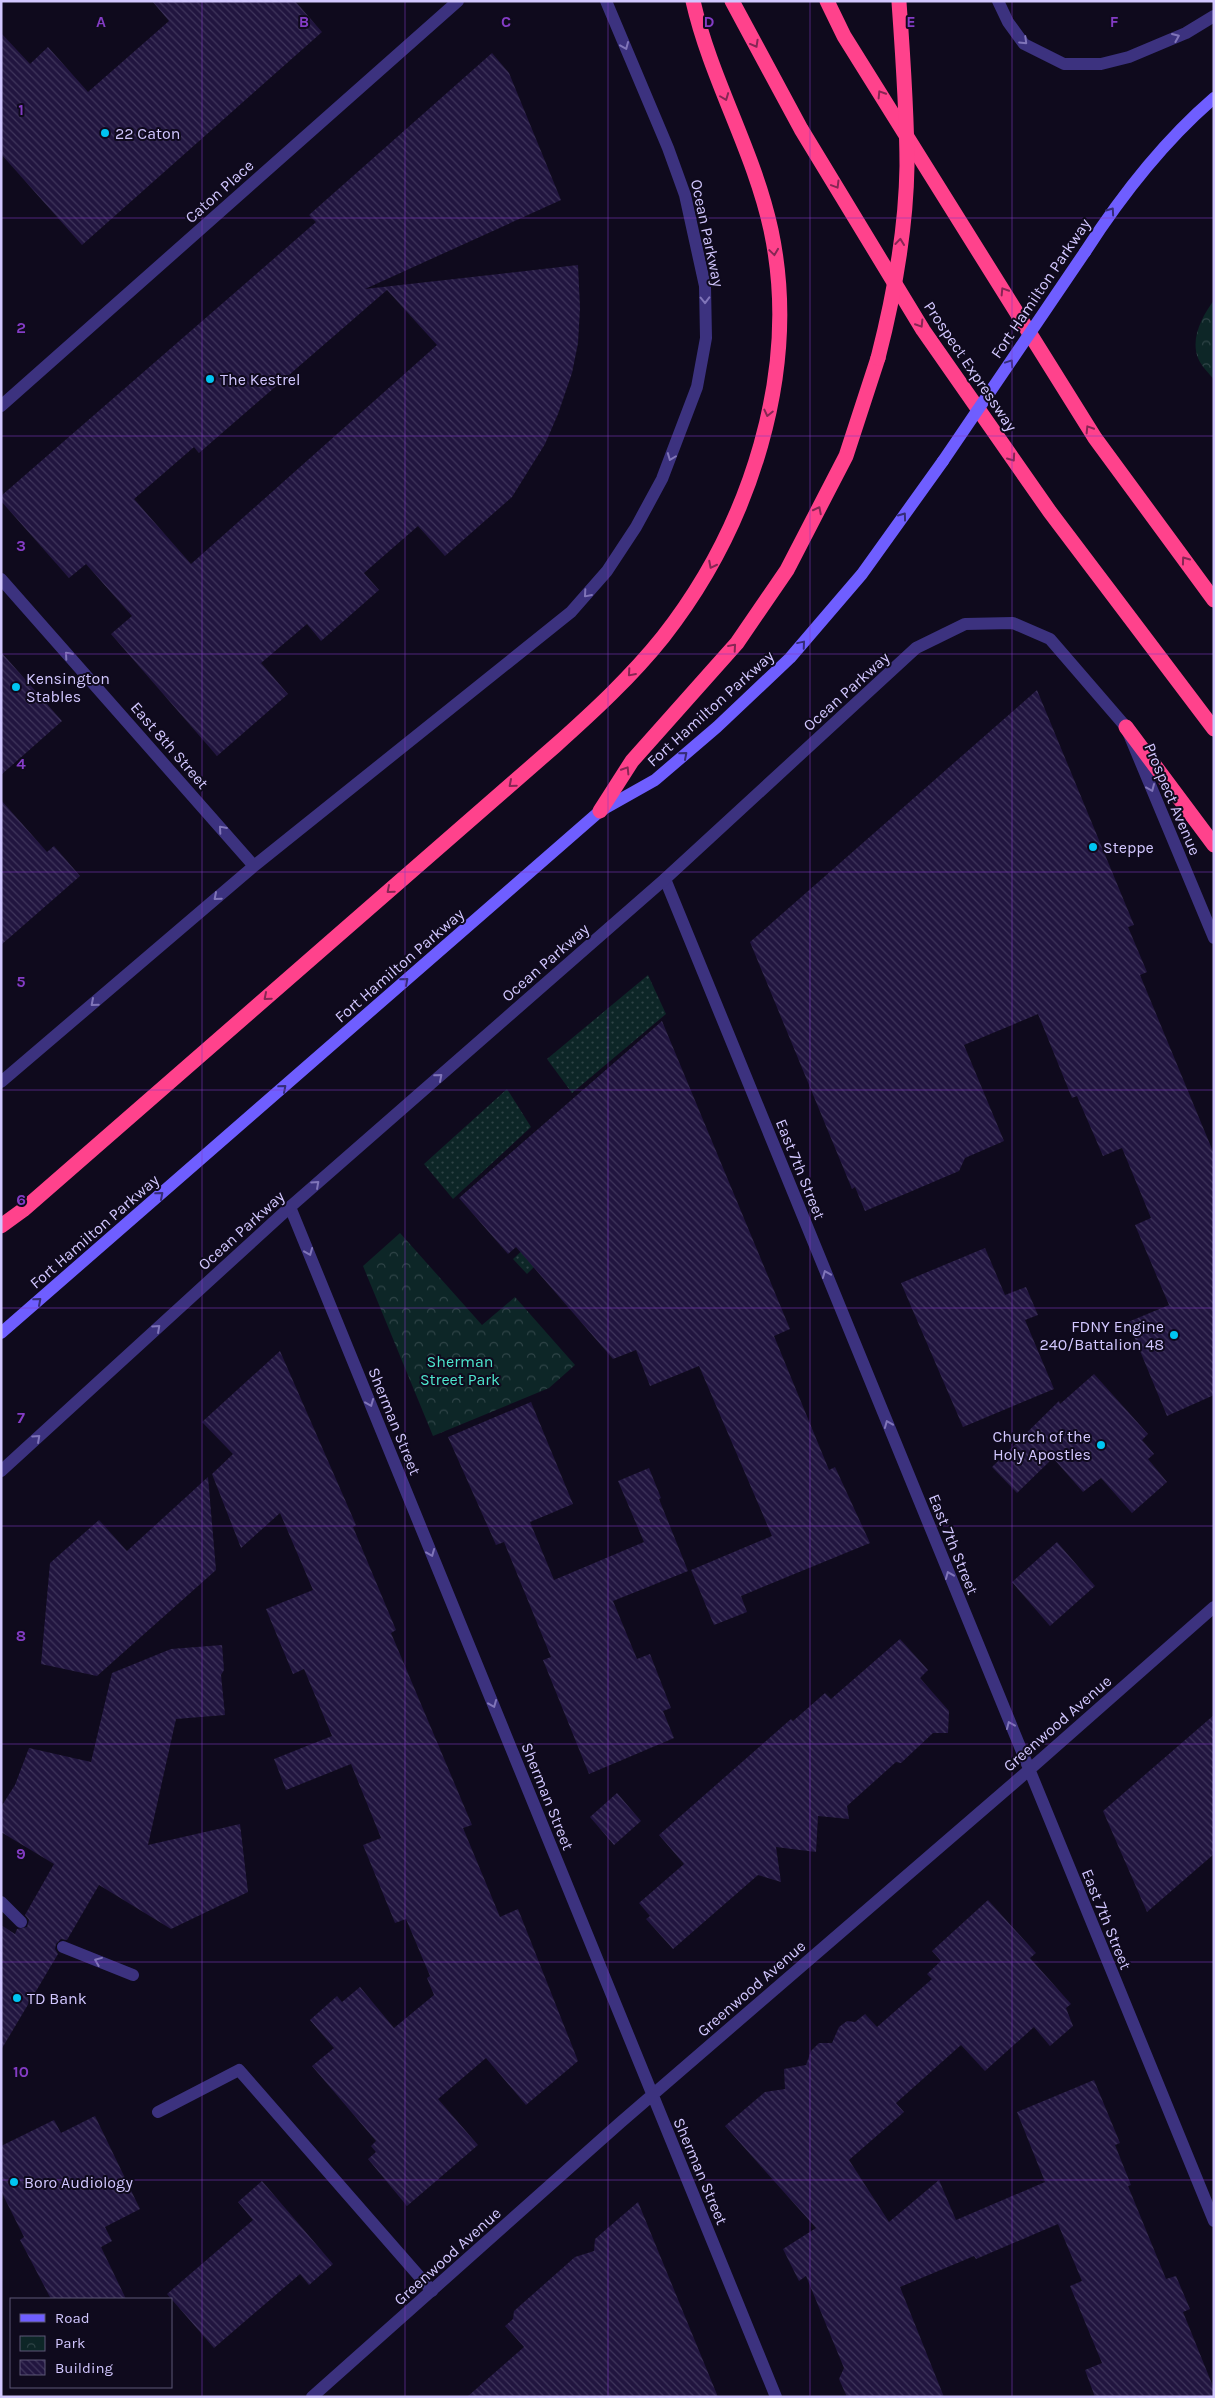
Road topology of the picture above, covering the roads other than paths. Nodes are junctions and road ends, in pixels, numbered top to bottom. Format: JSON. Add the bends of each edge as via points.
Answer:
{"nodes":[{"id":1,"x":458,"y":1,"type":"edge"},
{"id":2,"x":606,"y":1,"type":"edge"},
{"id":3,"x":693,"y":1,"type":"edge"},
{"id":4,"x":732,"y":1,"type":"edge"},
{"id":5,"x":826,"y":1,"type":"edge"},
{"id":6,"x":998,"y":1,"type":"edge"},
{"id":7,"x":899,"y":2,"type":"edge"},
{"id":8,"x":1214,"y":16,"type":"edge"},
{"id":9,"x":1214,"y":98,"type":"edge"},
{"id":10,"x":1,"y":406,"type":"edge"},
{"id":11,"x":1,"y":579,"type":"edge"},
{"id":12,"x":1214,"y":600,"type":"edge"},
{"id":13,"x":1126,"y":727,"type":"junction"},
{"id":14,"x":1214,"y":729,"type":"edge"},
{"id":15,"x":600,"y":811,"type":"junction"},
{"id":16,"x":1214,"y":845,"type":"edge"},
{"id":17,"x":254,"y":866,"type":"junction"},
{"id":18,"x":664,"y":879,"type":"junction"},
{"id":19,"x":1214,"y":938,"type":"edge"},
{"id":20,"x":1,"y":1082,"type":"edge"},
{"id":21,"x":290,"y":1207,"type":"junction"},
{"id":22,"x":1,"y":1226,"type":"edge"},
{"id":23,"x":1,"y":1333,"type":"edge"},
{"id":24,"x":1,"y":1471,"type":"edge"},
{"id":25,"x":1214,"y":1607,"type":"edge"},
{"id":26,"x":1029,"y":1770,"type":"junction"},
{"id":27,"x":1,"y":1902,"type":"edge"},
{"id":28,"x":21,"y":1922,"type":"dead end"},
{"id":29,"x":63,"y":1946,"type":"dead end"},
{"id":30,"x":133,"y":1975,"type":"dead end"},
{"id":31,"x":652,"y":2095,"type":"junction"},
{"id":32,"x":158,"y":2112,"type":"dead end"},
{"id":33,"x":1214,"y":2221,"type":"edge"},
{"id":34,"x":432,"y":2291,"type":"junction"},
{"id":35,"x":312,"y":2397,"type":"edge"},
{"id":36,"x":776,"y":2397,"type":"edge"}],
"edges":[{"from":1,"to":10,"type":"street","name":"Caton Place"},
{"from":2,"to":17,"type":"street","name":"Ocean Parkway","one_way":true,"via":[[686,195],[705,286],[706,338],[697,387],[662,479],[607,571],[571,612]]},
{"from":3,"to":22,"type":"highway","one_way":true,"via":[[700,32],[758,184],[771,230],[778,281],[775,383],[761,444],[737,510],[710,568],[663,637],[617,690]]},
{"from":4,"to":14,"type":"highway","name":"Prospect Expressway","one_way":true,"via":[[801,129],[924,330],[1050,512]]},
{"from":12,"to":5,"type":"highway","one_way":true,"via":[[1096,438],[844,36]]},
{"from":6,"to":8,"type":"street","one_way":true,"via":[[1024,44],[1064,64],[1101,64],[1129,57],[1186,33]]},
{"from":15,"to":7,"type":"highway","one_way":true,"bridge":true,"via":[[632,760],[737,643],[787,570],[846,456],[878,358],[900,247],[907,167]]},
{"from":15,"to":9,"type":"main road","name":"Fort Hamilton Parkway","one_way":true,"bridge":true,"via":[[655,780],[790,658],[862,574],[943,461],[1112,209],[1144,170]]},
{"from":17,"to":11,"type":"street","name":"East 8th Street","one_way":true},
{"from":13,"to":16,"type":"highway"},
{"from":13,"to":18,"type":"street","name":"Ocean Parkway","via":[[1050,639],[1013,624],[965,624],[916,648]]},
{"from":13,"to":19,"type":"street","name":"Prospect Avenue","one_way":true},
{"from":23,"to":15,"type":"main road","name":"Fort Hamilton Parkway","one_way":true},
{"from":17,"to":20,"type":"street","name":"Ocean Parkway","one_way":true},
{"from":21,"to":18,"type":"street","name":"Ocean Parkway","one_way":true},
{"from":26,"to":18,"type":"street","name":"East 7th Street","one_way":true},
{"from":24,"to":21,"type":"street","name":"Ocean Parkway","one_way":true},
{"from":21,"to":31,"type":"street","name":"Sherman Street","one_way":true},
{"from":25,"to":26,"type":"street","name":"Greenwood Avenue"},
{"from":26,"to":31,"type":"street","name":"Greenwood Avenue"},
{"from":26,"to":33,"type":"street","name":"East 7th Street"},
{"from":27,"to":28,"type":"street"},
{"from":30,"to":29,"type":"street","one_way":true},
{"from":31,"to":34,"type":"street","name":"Greenwood Avenue"},
{"from":31,"to":36,"type":"street","name":"Sherman Street"},
{"from":32,"to":34,"type":"street","via":[[239,2070]]},
{"from":34,"to":35,"type":"street","name":"Greenwood Avenue"}]}
